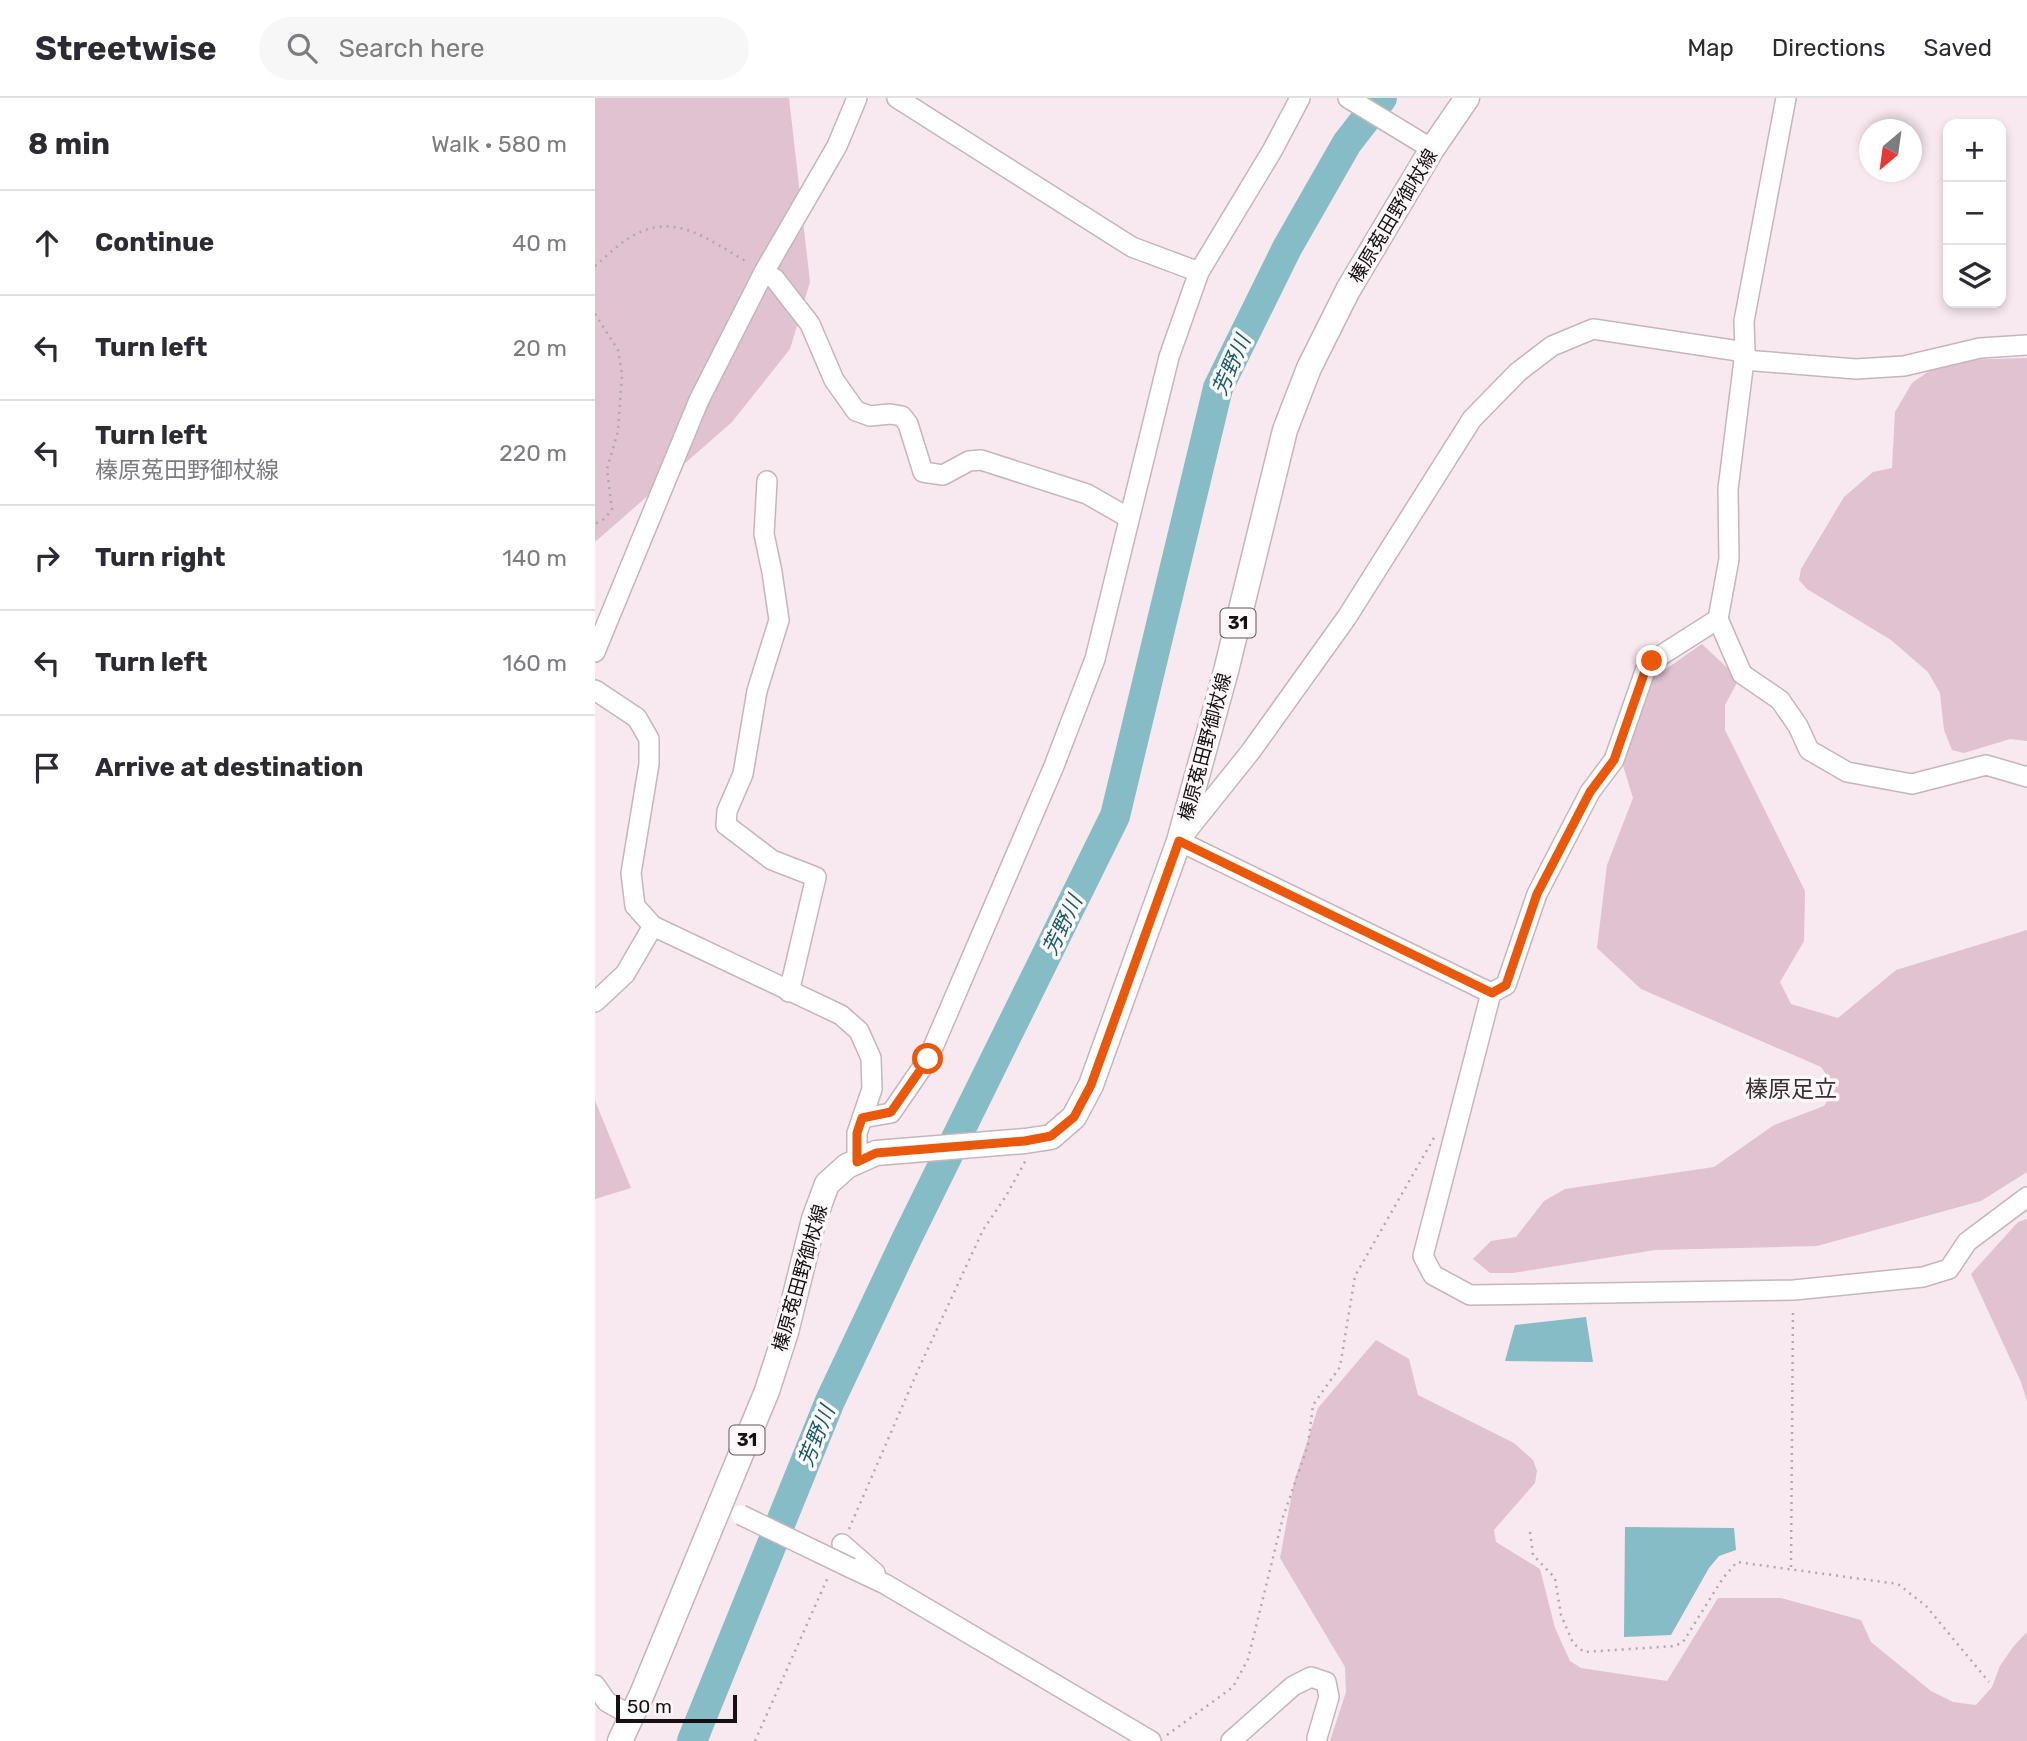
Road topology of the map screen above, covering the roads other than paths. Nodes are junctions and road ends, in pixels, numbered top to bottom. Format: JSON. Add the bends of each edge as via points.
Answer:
{"nodes":[{"id":1,"x":857,"y":98,"type":"edge"},
{"id":2,"x":898,"y":98,"type":"edge"},
{"id":3,"x":1300,"y":98,"type":"edge"},
{"id":4,"x":1348,"y":98,"type":"edge"},
{"id":5,"x":1467,"y":98,"type":"edge"},
{"id":6,"x":1786,"y":98,"type":"edge"},
{"id":7,"x":1425,"y":145,"type":"junction"},
{"id":8,"x":764,"y":272,"type":"junction"},
{"id":9,"x":1199,"y":272,"type":"junction"},
{"id":10,"x":2027,"y":345,"type":"edge"},
{"id":11,"x":1745,"y":356,"type":"junction"},
{"id":12,"x":767,"y":481,"type":"dead end"},
{"id":13,"x":1129,"y":518,"type":"junction"},
{"id":14,"x":1718,"y":619,"type":"junction"},
{"id":15,"x":595,"y":652,"type":"edge"},
{"id":16,"x":595,"y":690,"type":"edge"},
{"id":17,"x":2027,"y":777,"type":"edge"},
{"id":18,"x":1179,"y":841,"type":"junction"},
{"id":19,"x":653,"y":926,"type":"junction"},
{"id":20,"x":789,"y":992,"type":"junction"},
{"id":21,"x":1492,"y":993,"type":"junction"},
{"id":22,"x":595,"y":1002,"type":"edge"},
{"id":23,"x":862,"y":1118,"type":"junction"},
{"id":24,"x":867,"y":1157,"type":"junction"},
{"id":25,"x":2027,"y":1197,"type":"edge"},
{"id":26,"x":730,"y":1512,"type":"junction"},
{"id":27,"x":842,"y":1544,"type":"road end"},
{"id":28,"x":885,"y":1584,"type":"junction"},
{"id":29,"x":595,"y":1685,"type":"edge"},
{"id":30,"x":632,"y":1716,"type":"junction"},
{"id":31,"x":1317,"y":1738,"type":"dead end"},
{"id":32,"x":620,"y":1741,"type":"edge"},
{"id":33,"x":1151,"y":1741,"type":"edge"},
{"id":34,"x":1231,"y":1741,"type":"edge"}],
"edges":[{"from":1,"to":8,"type":"street","via":[[838,146]]},
{"from":2,"to":9,"type":"street","via":[[1132,247]]},
{"from":3,"to":9,"type":"street"},
{"from":4,"to":7,"type":"street"},
{"from":5,"to":7,"type":"main road","name":"榛原菟田野御杖線","number":"31"},
{"from":6,"to":11,"type":"street","via":[[1744,321]]},
{"from":7,"to":18,"type":"main road","name":"榛原菟田野御杖線","number":"31","via":[[1309,368],[1285,430]]},
{"from":8,"to":13,"type":"street","via":[[775,279],[810,324],[834,380],[856,411],[902,416],[923,471],[943,475],[969,460],[981,460],[1087,494]]},
{"from":8,"to":15,"type":"street","via":[[699,400]]},
{"from":9,"to":13,"type":"street","via":[[1169,357]]},
{"from":10,"to":11,"type":"street","via":[[1980,348],[1904,366],[1856,369]]},
{"from":11,"to":14,"type":"street","via":[[1728,489],[1729,559]]},
{"from":11,"to":18,"type":"street","via":[[1594,329],[1552,346],[1518,372],[1472,419],[1347,617],[1251,751]]},
{"from":12,"to":20,"type":"street","via":[[764,534],[779,620],[757,691],[743,774],[726,825],[772,860],[816,877]]},
{"from":13,"to":23,"type":"street","via":[[1095,659],[928,1059],[891,1112]]},
{"from":14,"to":17,"type":"street","via":[[1742,674],[1780,700],[1809,751],[1847,772],[1912,784],[1986,765]]},
{"from":14,"to":21,"type":"street","via":[[1652,661],[1645,671],[1614,760],[1590,792],[1537,894],[1506,985]]},
{"from":16,"to":19,"type":"street","via":[[637,718],[649,738],[631,873],[635,906]]},
{"from":18,"to":21,"type":"street"},
{"from":18,"to":24,"type":"main road","name":"榛原菟田野御杖線","number":"31","via":[[1091,1085],[1074,1117],[1051,1136],[1032,1140]]},
{"from":19,"to":20,"type":"street"},
{"from":19,"to":22,"type":"street","via":[[625,974]]},
{"from":20,"to":23,"type":"street","via":[[841,1016],[859,1031],[871,1058],[872,1089]]},
{"from":21,"to":25,"type":"street","via":[[1423,1256],[1433,1275],[1471,1295],[1794,1290],[1923,1277],[1949,1269],[1967,1242]]},
{"from":23,"to":24,"type":"street","via":[[857,1133]]},
{"from":24,"to":26,"type":"main road","name":"榛原菟田野御杖線","number":"31","via":[[847,1166],[827,1184]]},
{"from":26,"to":28,"type":"street","bridge":true},
{"from":26,"to":30,"type":"main road","name":"榛原菟田野御杖線","number":"31"},
{"from":27,"to":28,"type":"street"},
{"from":28,"to":33,"type":"street"},
{"from":29,"to":30,"type":"street","via":[[607,1702]]},
{"from":30,"to":32,"type":"main road","name":"榛原菟田野御杖線","number":"31"},
{"from":31,"to":34,"type":"street","via":[[1329,1697],[1326,1682],[1311,1677],[1293,1686]]}]}
